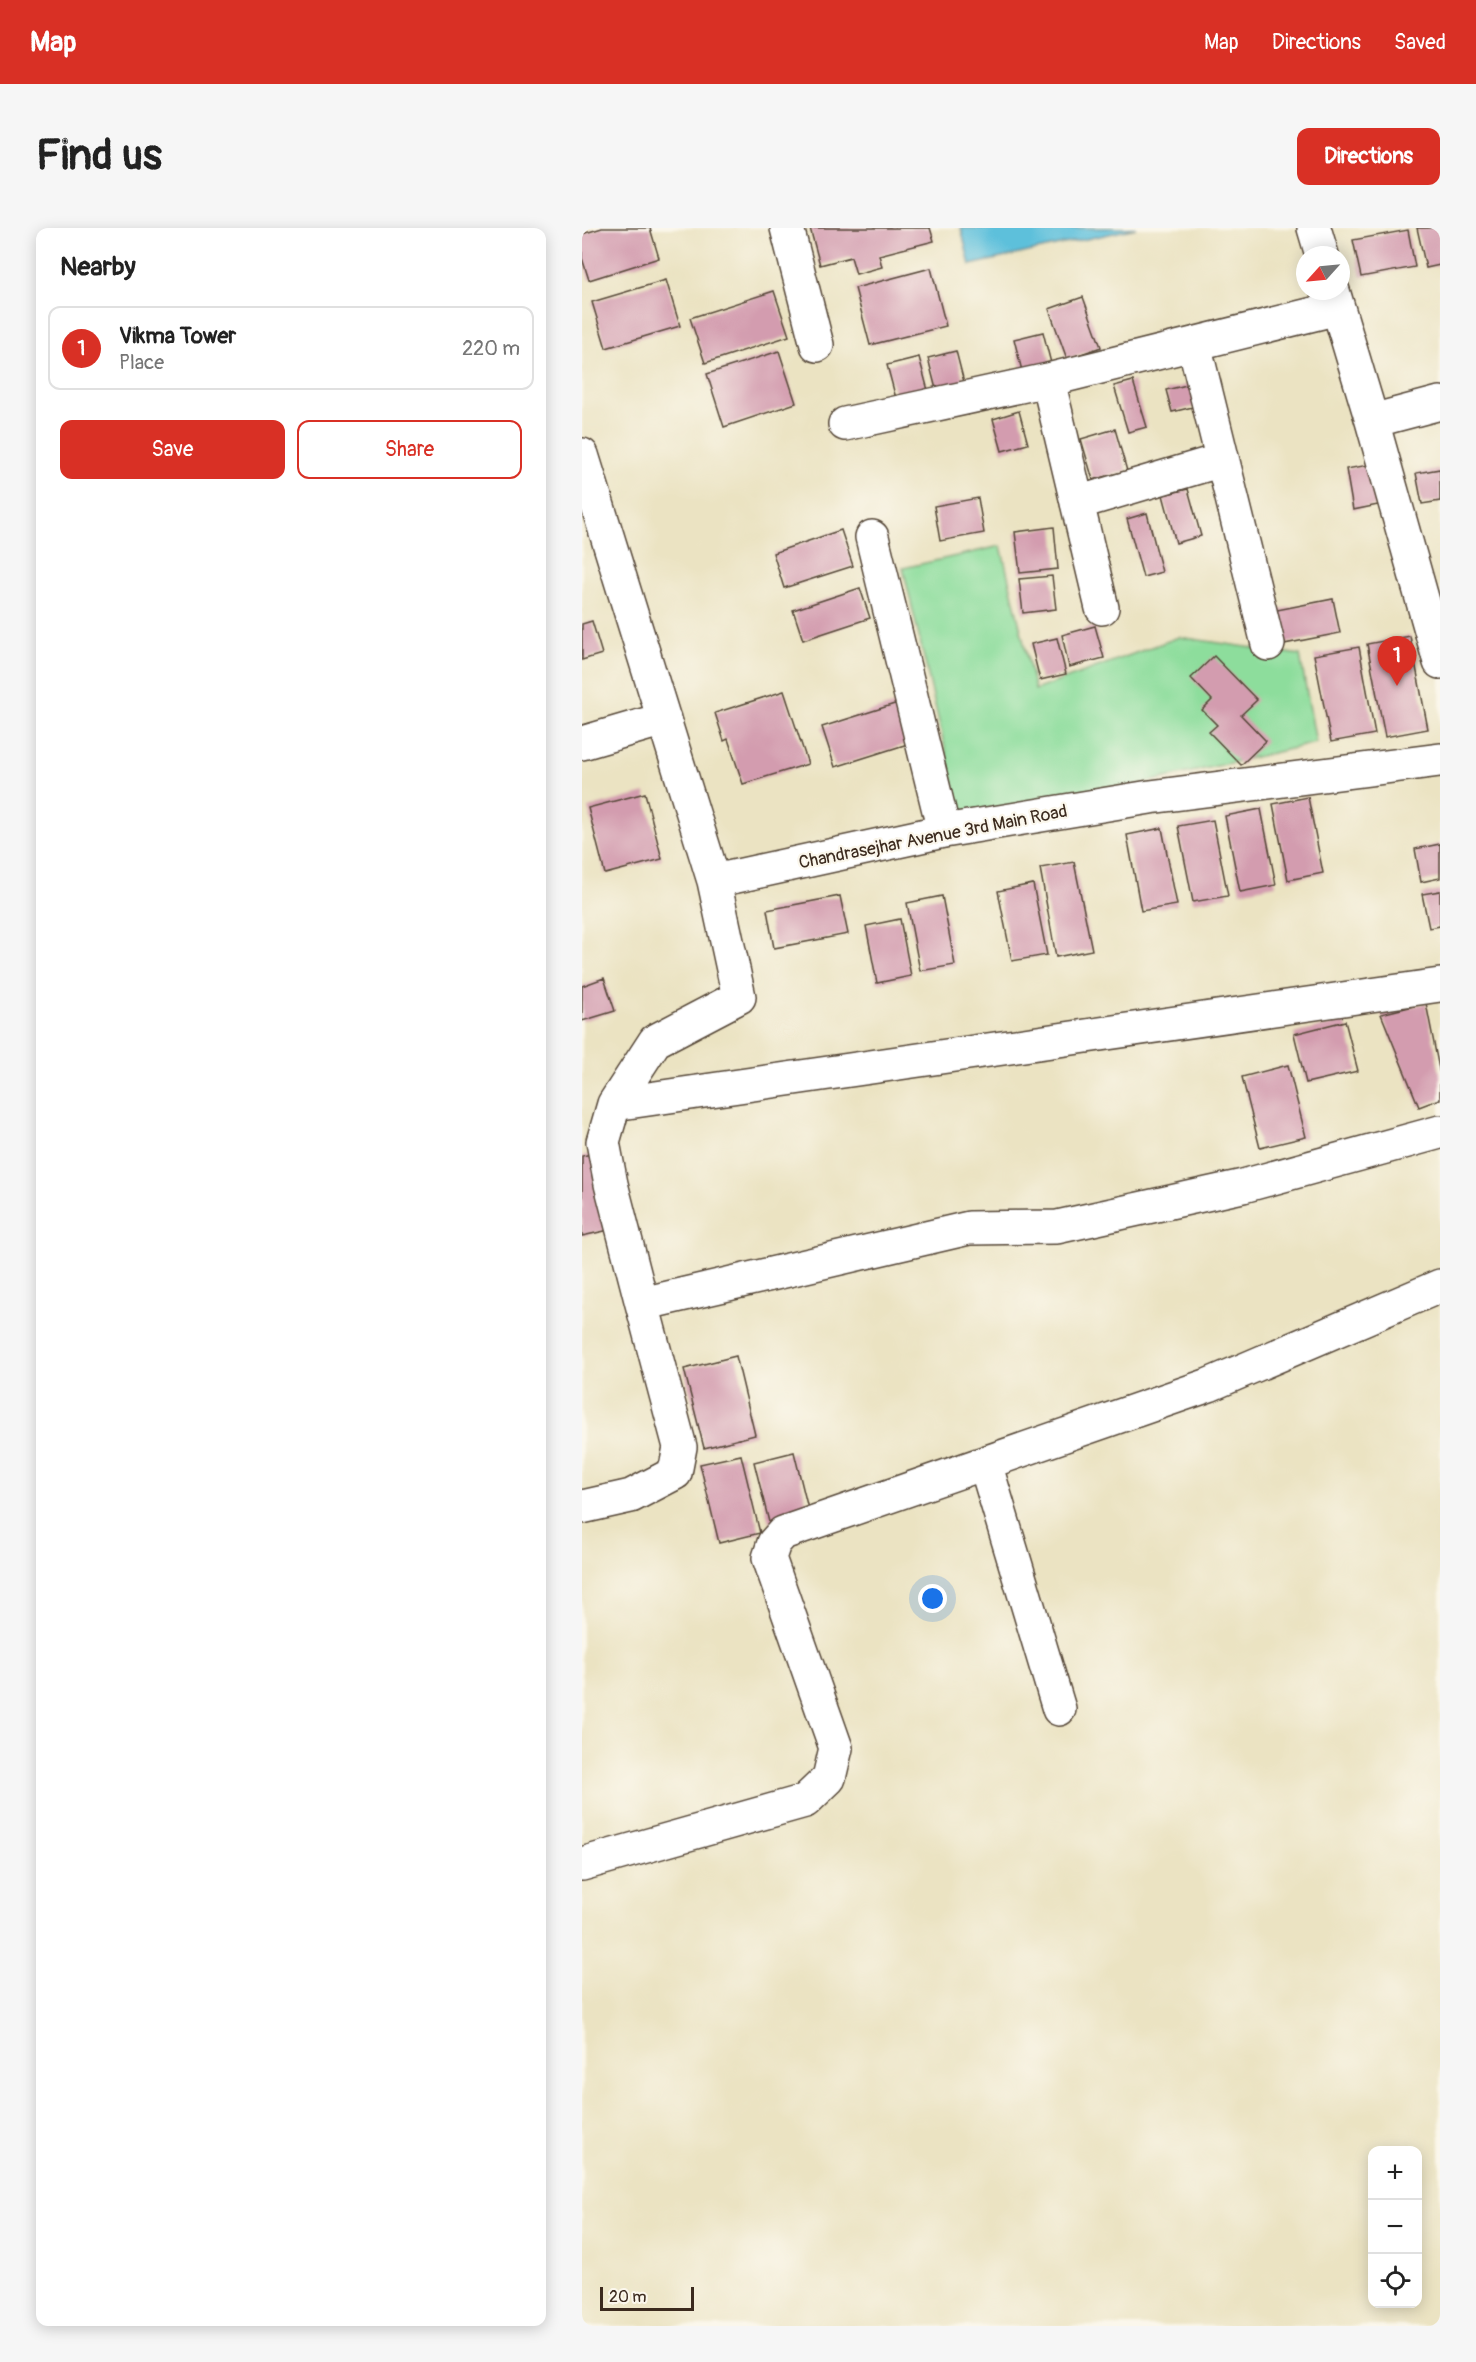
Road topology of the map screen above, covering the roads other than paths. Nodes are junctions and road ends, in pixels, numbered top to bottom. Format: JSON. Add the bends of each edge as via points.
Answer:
{"nodes":[{"id":1,"x":787,"y":228,"type":"edge"},
{"id":2,"x":1314,"y":228,"type":"edge"},
{"id":3,"x":1319,"y":246,"type":"edge"},
{"id":4,"x":1336,"y":300,"type":"edge"},
{"id":5,"x":1194,"y":344,"type":"junction"},
{"id":6,"x":817,"y":345,"type":"dead end"},
{"id":7,"x":1048,"y":380,"type":"junction"},
{"id":8,"x":1440,"y":403,"type":"edge"},
{"id":9,"x":1372,"y":421,"type":"junction"},
{"id":10,"x":845,"y":424,"type":"dead end"},
{"id":11,"x":582,"y":455,"type":"edge"},
{"id":12,"x":1222,"y":460,"type":"junction"},
{"id":13,"x":1077,"y":503,"type":"junction"},
{"id":14,"x":872,"y":537,"type":"dead end"},
{"id":15,"x":1102,"y":608,"type":"dead end"},
{"id":16,"x":1268,"y":644,"type":"dead end"},
{"id":17,"x":1440,"y":662,"type":"edge"},
{"id":18,"x":664,"y":719,"type":"junction"},
{"id":19,"x":582,"y":743,"type":"edge"},
{"id":20,"x":1440,"y":760,"type":"edge"},
{"id":21,"x":944,"y":831,"type":"junction"},
{"id":22,"x":714,"y":881,"type":"junction"},
{"id":23,"x":1440,"y":985,"type":"edge"},
{"id":24,"x":614,"y":1104,"type":"junction"},
{"id":25,"x":1440,"y":1132,"type":"edge"},
{"id":26,"x":1440,"y":1286,"type":"edge"},
{"id":27,"x":642,"y":1304,"type":"junction"},
{"id":28,"x":985,"y":1463,"type":"junction"},
{"id":29,"x":582,"y":1507,"type":"edge"},
{"id":30,"x":1059,"y":1709,"type":"dead end"},
{"id":31,"x":582,"y":1864,"type":"edge"}],
"edges":[{"from":1,"to":6,"type":"street"},
{"from":2,"to":3,"type":"street"},
{"from":4,"to":5,"type":"street"},
{"from":4,"to":9,"type":"street"},
{"from":5,"to":7,"type":"street"},
{"from":5,"to":12,"type":"street"},
{"from":7,"to":10,"type":"street"},
{"from":7,"to":13,"type":"street"},
{"from":8,"to":9,"type":"street"},
{"from":9,"to":17,"type":"street"},
{"from":11,"to":18,"type":"street"},
{"from":12,"to":13,"type":"street"},
{"from":12,"to":16,"type":"street"},
{"from":13,"to":15,"type":"street"},
{"from":14,"to":21,"type":"street"},
{"from":18,"to":19,"type":"street"},
{"from":18,"to":22,"type":"street"},
{"from":20,"to":21,"type":"street","name":"Chandrasejhar Avenue 3rd Main Road","via":[[1150,797]]},
{"from":21,"to":22,"type":"street","name":"Chandrasejhar Avenue 3rd Main Road"},
{"from":22,"to":24,"type":"street","via":[[739,997],[655,1041]]},
{"from":23,"to":24,"type":"street"},
{"from":24,"to":27,"type":"street","via":[[603,1142]]},
{"from":25,"to":27,"type":"street","via":[[1243,1186],[1057,1227],[969,1228]]},
{"from":26,"to":28,"type":"street","via":[[1209,1386]]},
{"from":27,"to":29,"type":"street","via":[[680,1447],[675,1473],[631,1496]]},
{"from":28,"to":30,"type":"street"},
{"from":28,"to":31,"type":"street","via":[[783,1533],[774,1543],[769,1558],[836,1748],[829,1778],[805,1801]]}]}
